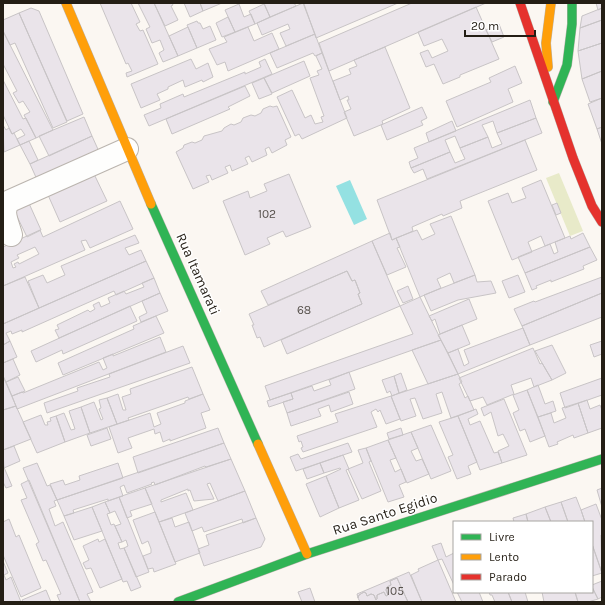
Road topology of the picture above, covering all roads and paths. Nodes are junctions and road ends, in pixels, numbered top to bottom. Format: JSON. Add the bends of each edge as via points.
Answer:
{"nodes":[{"id":1,"x":66,"y":3,"type":"edge"},
{"id":2,"x":520,"y":3,"type":"edge"},
{"id":3,"x":551,"y":3,"type":"edge"},
{"id":4,"x":572,"y":3,"type":"edge"},
{"id":5,"x":553,"y":102,"type":"junction"},
{"id":6,"x":127,"y":149,"type":"junction"},
{"id":7,"x":602,"y":222,"type":"edge"},
{"id":8,"x":11,"y":235,"type":"dead end"},
{"id":9,"x":602,"y":459,"type":"edge"},
{"id":10,"x":307,"y":554,"type":"junction"},
{"id":11,"x":178,"y":602,"type":"edge"}],
"edges":[{"from":1,"to":6,"type":"street","name":"Rua Itamarati"},
{"from":2,"to":5,"type":"street"},
{"from":3,"to":5,"type":"street","via":[[546,60]]},
{"from":4,"to":5,"type":"street","via":[[567,64]]},
{"from":5,"to":7,"type":"street","via":[[584,187]]},
{"from":6,"to":8,"type":"street","via":[[10,201],[6,204],[5,213]]},
{"from":6,"to":10,"type":"street","name":"Rua Itamarati"},
{"from":9,"to":10,"type":"street","name":"Rua Santo Egidio"},
{"from":10,"to":11,"type":"street","name":"Rua Santo Egidio"}]}
